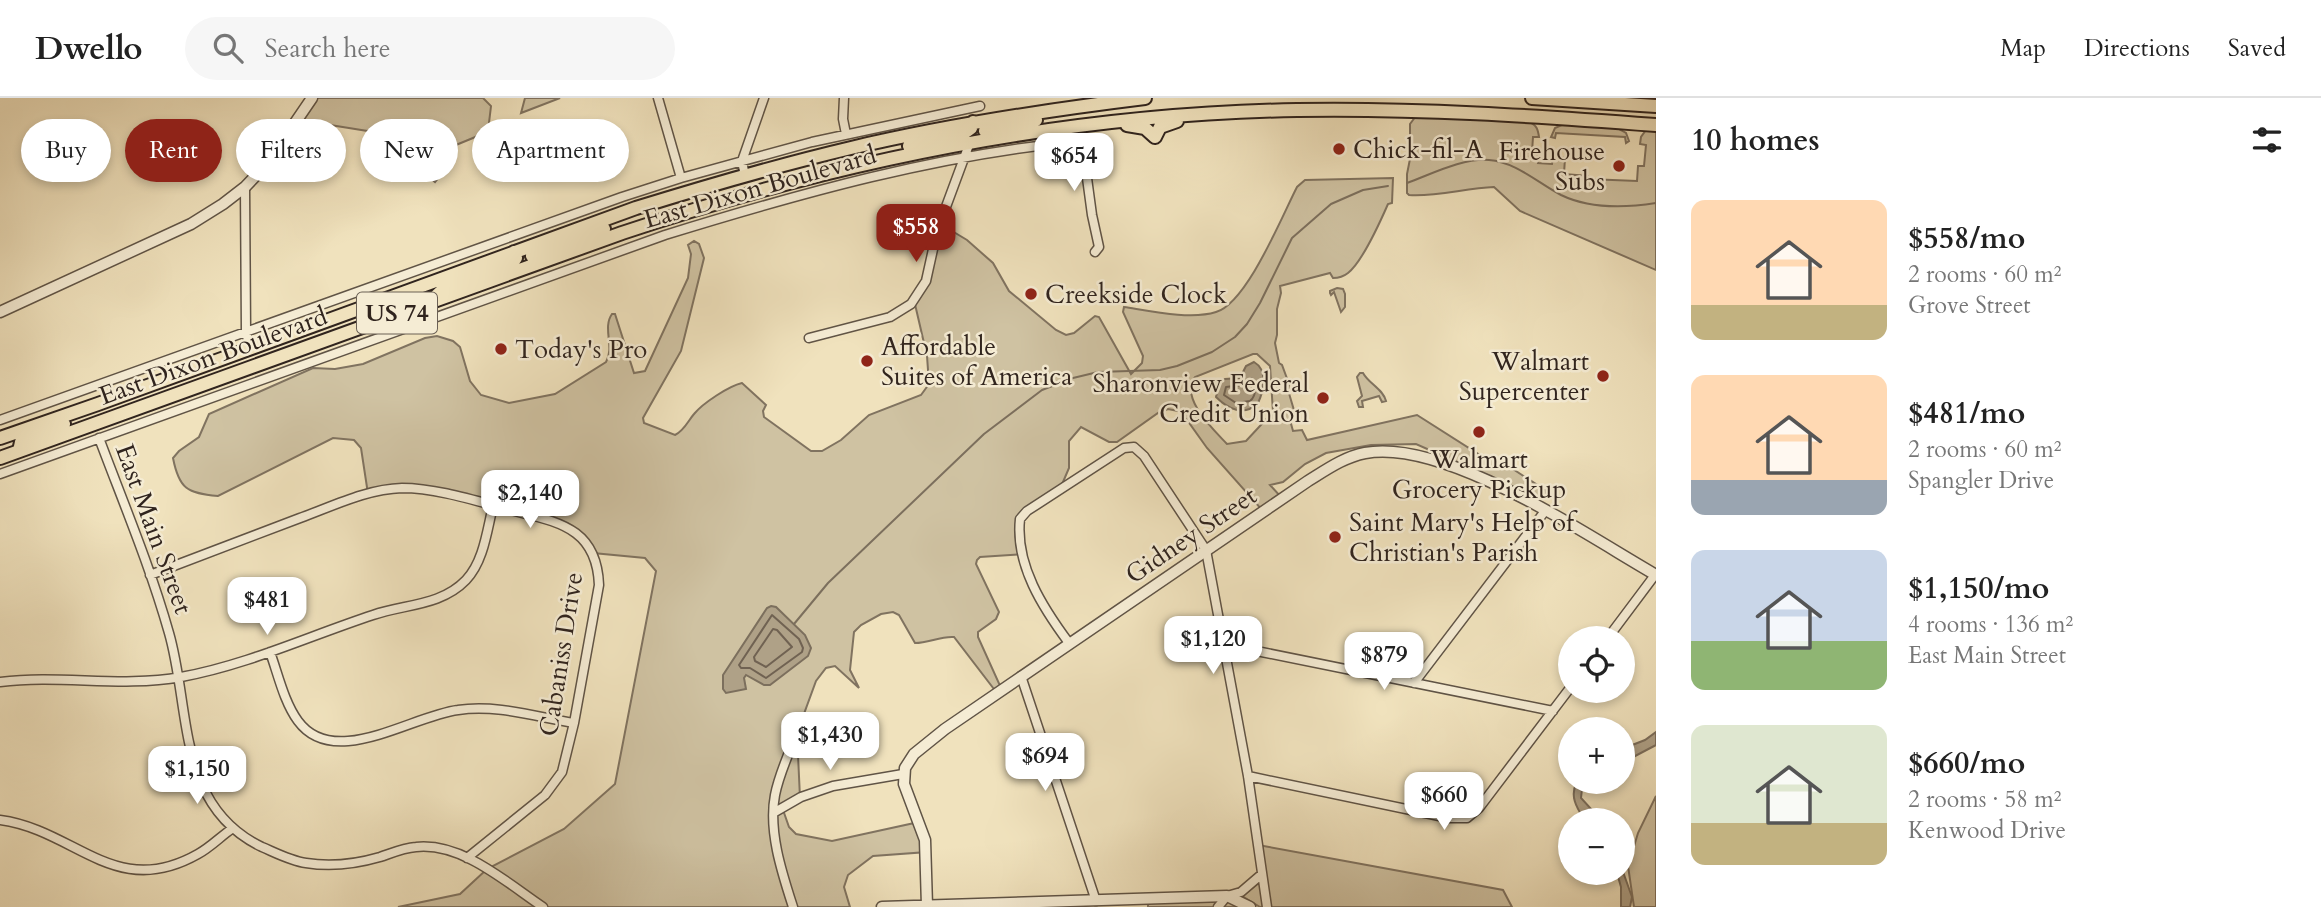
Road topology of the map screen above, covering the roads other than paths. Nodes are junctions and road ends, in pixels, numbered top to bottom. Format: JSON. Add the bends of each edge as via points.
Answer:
{"nodes":[{"id":1,"x":312,"y":98,"type":"edge"},
{"id":2,"x":658,"y":98,"type":"edge"},
{"id":3,"x":764,"y":98,"type":"edge"},
{"id":4,"x":844,"y":98,"type":"edge"},
{"id":5,"x":1145,"y":98,"type":"edge"},
{"id":6,"x":1532,"y":98,"type":"edge"},
{"id":7,"x":981,"y":102,"type":"edge"},
{"id":8,"x":1079,"y":106,"type":"junction"},
{"id":9,"x":1656,"y":106,"type":"edge"},
{"id":10,"x":1226,"y":114,"type":"junction"},
{"id":11,"x":973,"y":122,"type":"junction"},
{"id":12,"x":1093,"y":124,"type":"junction"},
{"id":13,"x":1656,"y":125,"type":"edge"},
{"id":14,"x":846,"y":134,"type":"junction"},
{"id":15,"x":970,"y":142,"type":"junction"},
{"id":16,"x":888,"y":158,"type":"junction"},
{"id":17,"x":962,"y":158,"type":"junction"},
{"id":18,"x":742,"y":161,"type":"junction"},
{"id":19,"x":745,"y":176,"type":"junction"},
{"id":20,"x":681,"y":178,"type":"junction"},
{"id":21,"x":245,"y":187,"type":"junction"},
{"id":22,"x":636,"y":208,"type":"junction"},
{"id":23,"x":509,"y":237,"type":"junction"},
{"id":24,"x":514,"y":252,"type":"junction"},
{"id":25,"x":1095,"y":252,"type":"dead end"},
{"id":26,"x":529,"y":266,"type":"junction"},
{"id":27,"x":533,"y":281,"type":"junction"},
{"id":28,"x":431,"y":301,"type":"junction"},
{"id":29,"x":0,"y":312,"type":"edge"},
{"id":30,"x":246,"y":332,"type":"junction"},
{"id":31,"x":809,"y":338,"type":"dead end"},
{"id":32,"x":250,"y":348,"type":"junction"},
{"id":33,"x":114,"y":399,"type":"junction"},
{"id":34,"x":1,"y":433,"type":"edge"},
{"id":35,"x":99,"y":438,"type":"junction"},
{"id":36,"x":19,"y":451,"type":"junction"},
{"id":37,"x":0,"y":458,"type":"edge"},
{"id":38,"x":24,"y":465,"type":"junction"},
{"id":39,"x":0,"y":474,"type":"edge"},
{"id":40,"x":493,"y":506,"type":"junction"},
{"id":41,"x":1545,"y":512,"type":"junction"},
{"id":42,"x":1206,"y":550,"type":"junction"},
{"id":43,"x":150,"y":575,"type":"junction"},
{"id":44,"x":1656,"y":575,"type":"edge"},
{"id":45,"x":1617,"y":626,"type":"edge"},
{"id":46,"x":1069,"y":643,"type":"junction"},
{"id":47,"x":1222,"y":644,"type":"junction"},
{"id":48,"x":270,"y":652,"type":"junction"},
{"id":49,"x":1021,"y":676,"type":"junction"},
{"id":50,"x":179,"y":678,"type":"junction"},
{"id":51,"x":0,"y":682,"type":"edge"},
{"id":52,"x":1414,"y":683,"type":"junction"},
{"id":53,"x":1559,"y":703,"type":"edge"},
{"id":54,"x":1553,"y":711,"type":"junction"},
{"id":55,"x":574,"y":723,"type":"junction"},
{"id":56,"x":797,"y":733,"type":"dead end"},
{"id":57,"x":903,"y":774,"type":"junction"},
{"id":58,"x":1248,"y":776,"type":"junction"},
{"id":59,"x":775,"y":812,"type":"junction"},
{"id":60,"x":0,"y":820,"type":"edge"},
{"id":61,"x":233,"y":828,"type":"junction"},
{"id":62,"x":467,"y":858,"type":"junction"},
{"id":63,"x":1262,"y":874,"type":"junction"},
{"id":64,"x":1227,"y":896,"type":"junction"},
{"id":65,"x":1096,"y":901,"type":"junction"},
{"id":66,"x":542,"y":907,"type":"edge"},
{"id":67,"x":793,"y":907,"type":"edge"},
{"id":68,"x":882,"y":907,"type":"edge"},
{"id":69,"x":928,"y":907,"type":"edge"},
{"id":70,"x":1218,"y":907,"type":"edge"},
{"id":71,"x":1250,"y":907,"type":"edge"},
{"id":72,"x":1267,"y":907,"type":"edge"}],
"edges":[{"from":1,"to":21,"type":"street","via":[[283,144]]},
{"from":2,"to":20,"type":"street"},
{"from":3,"to":18,"type":"street"},
{"from":4,"to":14,"type":"street"},
{"from":5,"to":8,"type":"highway","name":"East Dixon Boulevard","number":"US 74"},
{"from":6,"to":9,"type":"highway"},
{"from":7,"to":11,"type":"street"},
{"from":7,"to":14,"type":"street","name":"East Dixon Boulevard"},
{"from":8,"to":11,"type":"highway","name":"East Dixon Boulevard","number":"US 74"},
{"from":8,"to":15,"type":"highway","via":[[979,134]]},
{"from":10,"to":12,"type":"highway","name":"East Dixon Boulevard","number":"US 74"},
{"from":10,"to":12,"type":"highway","via":[[1167,123],[1155,137],[1138,126]]},
{"from":10,"to":13,"type":"highway","name":"East Dixon Boulevard","number":"US 74","via":[[1394,110]]},
{"from":11,"to":16,"type":"highway","via":[[964,133],[901,149]]},
{"from":11,"to":19,"type":"highway","name":"East Dixon Boulevard","number":"US 74"},
{"from":12,"to":15,"type":"highway","name":"East Dixon Boulevard","number":"US 74"},
{"from":14,"to":18,"type":"street","name":"East Dixon Boulevard"},
{"from":15,"to":16,"type":"highway","name":"East Dixon Boulevard","number":"US 74"},
{"from":15,"to":17,"type":"street"},
{"from":16,"to":26,"type":"highway","name":"East Dixon Boulevard","number":"US 74","via":[[699,207]]},
{"from":17,"to":25,"type":"street","name":"East Dixon Boulevard","via":[[1082,141],[1099,247]]},
{"from":17,"to":27,"type":"street","name":"East Dixon Boulevard","via":[[721,217]]},
{"from":17,"to":31,"type":"street","via":[[926,281],[911,304],[890,317]]},
{"from":18,"to":19,"type":"street"},
{"from":18,"to":20,"type":"street","name":"East Dixon Boulevard"},
{"from":19,"to":22,"type":"highway","name":"East Dixon Boulevard","number":"US 74"},
{"from":20,"to":23,"type":"street","name":"East Dixon Boulevard"},
{"from":21,"to":29,"type":"street","via":[[191,224]]},
{"from":21,"to":30,"type":"street"},
{"from":22,"to":24,"type":"highway","name":"East Dixon Boulevard","number":"US 74"},
{"from":22,"to":26,"type":"highway","via":[[613,225],[531,257]]},
{"from":23,"to":24,"type":"street"},
{"from":23,"to":30,"type":"street","name":"East Dixon Boulevard"},
{"from":24,"to":28,"type":"highway","via":[[513,262],[447,286]]},
{"from":24,"to":32,"type":"highway","name":"East Dixon Boulevard","number":"US 74"},
{"from":26,"to":27,"type":"street"},
{"from":26,"to":28,"type":"highway","name":"East Dixon Boulevard","number":"US 74"},
{"from":27,"to":35,"type":"street","name":"East Dixon Boulevard"},
{"from":28,"to":36,"type":"highway","name":"East Dixon Boulevard","number":"US 74"},
{"from":30,"to":32,"type":"street"},
{"from":30,"to":34,"type":"street","name":"East Dixon Boulevard"},
{"from":32,"to":33,"type":"highway","name":"East Dixon Boulevard","number":"US 74"},
{"from":33,"to":34,"type":"highway","name":"East Dixon Boulevard","number":"US 74"},
{"from":33,"to":36,"type":"highway","via":[[84,417],[24,439]]},
{"from":35,"to":38,"type":"street","name":"East Dixon Boulevard"},
{"from":35,"to":43,"type":"street","name":"East Main Street"},
{"from":36,"to":37,"type":"highway","name":"East Dixon Boulevard","number":"US 74"},
{"from":36,"to":38,"type":"street"},
{"from":38,"to":39,"type":"street","name":"East Dixon Boulevard"},
{"from":40,"to":43,"type":"street","name":"Cabaniss Drive","via":[[415,489],[375,492]]},
{"from":40,"to":48,"type":"street","via":[[480,557],[467,579],[449,594],[375,614]]},
{"from":40,"to":55,"type":"street","name":"Cabaniss Drive","via":[[568,527],[587,543],[597,563],[600,584]]},
{"from":41,"to":42,"type":"street","name":"Gidney Street","via":[[1435,459],[1376,452],[1326,470]]},
{"from":41,"to":44,"type":"street","name":"Gidney Street"},
{"from":41,"to":52,"type":"street"},
{"from":42,"to":46,"type":"street","name":"Gidney Street"},
{"from":42,"to":46,"type":"street","via":[[1135,447],[1124,448],[1027,511],[1020,519],[1020,532],[1031,584]]},
{"from":42,"to":47,"type":"street"},
{"from":43,"to":50,"type":"street","name":"East Main Street"},
{"from":44,"to":45,"type":"street"},
{"from":46,"to":49,"type":"street","name":"Gidney Street"},
{"from":47,"to":52,"type":"street"},
{"from":47,"to":58,"type":"street"},
{"from":48,"to":50,"type":"street"},
{"from":48,"to":55,"type":"street","via":[[293,715],[325,740],[363,739],[441,713],[480,708]]},
{"from":49,"to":57,"type":"street","name":"Gidney Street","via":[[927,742],[908,761]]},
{"from":49,"to":65,"type":"street"},
{"from":50,"to":51,"type":"street"},
{"from":50,"to":61,"type":"street","name":"East Main Street","via":[[192,761],[214,807]]},
{"from":52,"to":54,"type":"street"},
{"from":53,"to":54,"type":"street"},
{"from":54,"to":58,"type":"street","via":[[1467,818]]},
{"from":55,"to":62,"type":"street","name":"Cabaniss Drive","via":[[562,772],[552,788]]},
{"from":56,"to":59,"type":"street","via":[[774,797]]},
{"from":57,"to":59,"type":"street","via":[[833,786]]},
{"from":57,"to":69,"type":"street","via":[[925,840]]},
{"from":58,"to":63,"type":"street"},
{"from":59,"to":67,"type":"street","via":[[780,862]]},
{"from":60,"to":61,"type":"street","via":[[29,827],[103,863],[130,870],[184,861]]},
{"from":61,"to":62,"type":"street","name":"East Main Street","via":[[265,849],[307,863],[361,862],[417,847],[438,848]]},
{"from":62,"to":66,"type":"street","name":"East Main Street"},
{"from":63,"to":64,"type":"street","via":[[1241,892]]},
{"from":63,"to":72,"type":"street"},
{"from":64,"to":65,"type":"street"},
{"from":64,"to":70,"type":"street"},
{"from":64,"to":71,"type":"street"},
{"from":65,"to":69,"type":"street"},
{"from":68,"to":69,"type":"street"}]}
